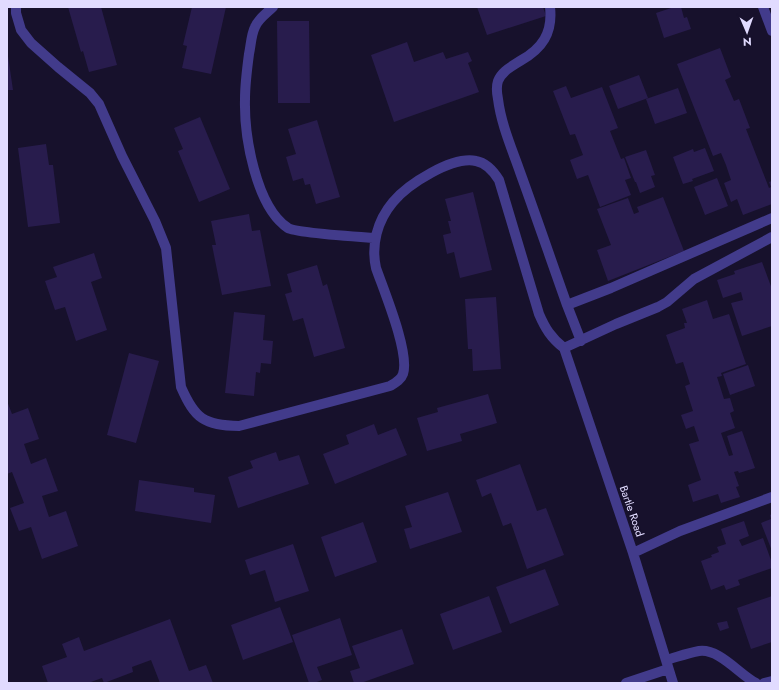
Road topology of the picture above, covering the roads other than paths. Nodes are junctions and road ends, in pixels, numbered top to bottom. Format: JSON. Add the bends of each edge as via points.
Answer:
{"nodes":[{"id":1,"x":16,"y":7,"type":"edge"},
{"id":2,"x":273,"y":7,"type":"edge"},
{"id":3,"x":550,"y":7,"type":"edge"},
{"id":4,"x":763,"y":7,"type":"edge"},
{"id":5,"x":772,"y":31,"type":"edge"},
{"id":6,"x":772,"y":218,"type":"edge"},
{"id":7,"x":375,"y":238,"type":"junction"},
{"id":8,"x":772,"y":238,"type":"edge"},
{"id":9,"x":567,"y":304,"type":"junction"},
{"id":10,"x":581,"y":341,"type":"junction"},
{"id":11,"x":564,"y":348,"type":"junction"},
{"id":12,"x":772,"y":497,"type":"edge"},
{"id":13,"x":633,"y":553,"type":"junction"},
{"id":14,"x":667,"y":664,"type":"junction"},
{"id":15,"x":772,"y":681,"type":"edge"},
{"id":16,"x":626,"y":683,"type":"edge"},
{"id":17,"x":672,"y":683,"type":"edge"},
{"id":18,"x":756,"y":683,"type":"edge"},
{"id":19,"x":764,"y":683,"type":"edge"}],
"edges":[{"from":1,"to":7,"type":"street","via":[[21,30],[32,43],[90,92],[99,104],[155,221],[167,254],[181,387],[189,405],[200,417],[220,425],[239,426],[390,386],[401,379],[405,368],[404,352],[376,268],[373,255]]},
{"from":2,"to":7,"type":"street","via":[[258,22],[252,34],[245,100],[254,170],[265,200],[277,219],[290,229]]},
{"from":3,"to":9,"type":"street","via":[[551,23],[544,40],[533,52],[504,71],[498,82],[497,94],[514,155]]},
{"from":4,"to":5,"type":"street"},
{"from":6,"to":9,"type":"street","via":[[611,288]]},
{"from":7,"to":11,"type":"street","via":[[394,201],[415,182],[432,172],[455,164],[476,160],[482,163],[495,173],[499,180],[546,330],[554,341]]},
{"from":8,"to":10,"type":"street","via":[[694,279],[658,307]]},
{"from":9,"to":10,"type":"street"},
{"from":10,"to":11,"type":"street"},
{"from":11,"to":13,"type":"street","name":"Bartle Road"},
{"from":12,"to":13,"type":"street","via":[[680,531]]},
{"from":13,"to":14,"type":"street","name":"Bartle Road"},
{"from":14,"to":16,"type":"street"},
{"from":14,"to":17,"type":"street","name":"Bartle Road"},
{"from":14,"to":18,"type":"street","via":[[700,651],[710,652]]},
{"from":15,"to":19,"type":"street"}]}
